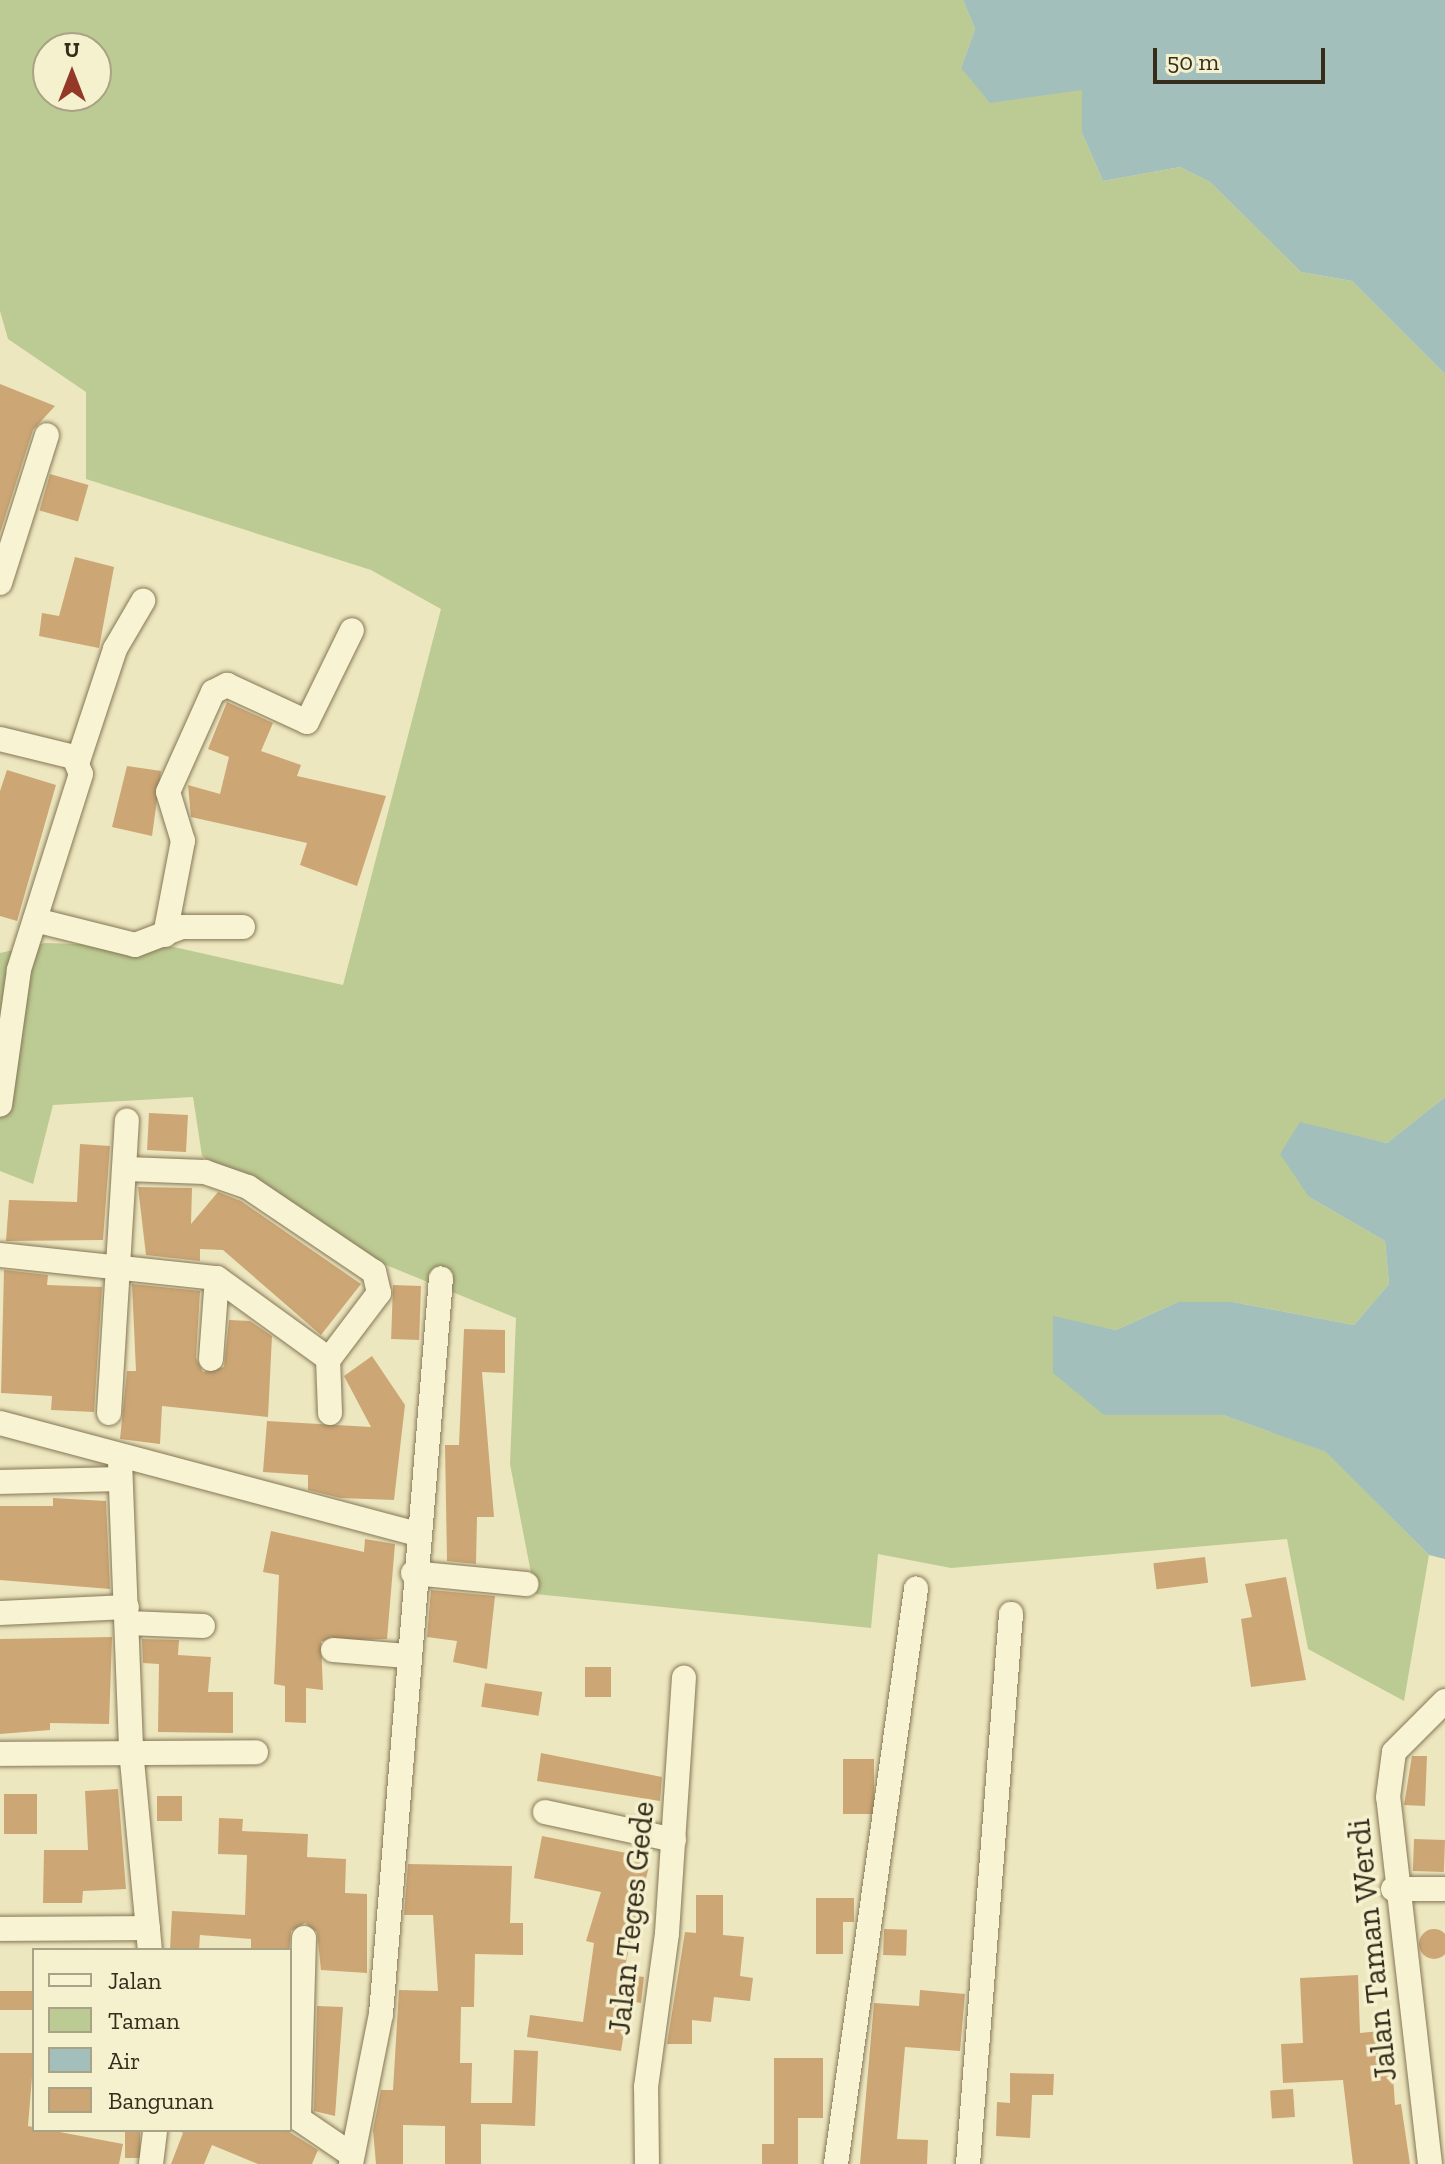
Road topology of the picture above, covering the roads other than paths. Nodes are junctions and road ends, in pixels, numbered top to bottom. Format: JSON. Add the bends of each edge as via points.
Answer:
{"nodes":[{"id":1,"x":47,"y":435,"type":"dead end"},
{"id":2,"x":0,"y":583,"type":"edge"},
{"id":3,"x":143,"y":601,"type":"dead end"},
{"id":4,"x":352,"y":630,"type":"dead end"},
{"id":5,"x":0,"y":739,"type":"edge"},
{"id":6,"x":79,"y":772,"type":"junction"},
{"id":7,"x":35,"y":920,"type":"junction"},
{"id":8,"x":243,"y":927,"type":"dead end"},
{"id":9,"x":165,"y":935,"type":"junction"},
{"id":10,"x":0,"y":1105,"type":"edge"},
{"id":11,"x":127,"y":1121,"type":"dead end"},
{"id":12,"x":126,"y":1169,"type":"junction"},
{"id":13,"x":0,"y":1255,"type":"edge"},
{"id":14,"x":115,"y":1265,"type":"junction"},
{"id":15,"x":217,"y":1278,"type":"junction"},
{"id":16,"x":441,"y":1278,"type":"dead end"},
{"id":17,"x":328,"y":1358,"type":"junction"},
{"id":18,"x":211,"y":1359,"type":"dead end"},
{"id":19,"x":109,"y":1413,"type":"dead end"},
{"id":20,"x":330,"y":1413,"type":"dead end"},
{"id":21,"x":0,"y":1423,"type":"edge"},
{"id":22,"x":120,"y":1470,"type":"junction"},
{"id":23,"x":0,"y":1482,"type":"edge"},
{"id":24,"x":416,"y":1534,"type":"junction"},
{"id":25,"x":413,"y":1573,"type":"junction"},
{"id":26,"x":526,"y":1584,"type":"dead end"},
{"id":27,"x":916,"y":1589,"type":"dead end"},
{"id":28,"x":0,"y":1613,"type":"edge"},
{"id":29,"x":1011,"y":1614,"type":"dead end"},
{"id":30,"x":127,"y":1615,"type":"junction"},
{"id":31,"x":203,"y":1626,"type":"dead end"},
{"id":32,"x":333,"y":1650,"type":"dead end"},
{"id":33,"x":408,"y":1656,"type":"junction"},
{"id":34,"x":684,"y":1678,"type":"dead end"},
{"id":35,"x":1445,"y":1701,"type":"edge"},
{"id":36,"x":131,"y":1750,"type":"junction"},
{"id":37,"x":256,"y":1752,"type":"dead end"},
{"id":38,"x":0,"y":1754,"type":"edge"},
{"id":39,"x":545,"y":1812,"type":"dead end"},
{"id":40,"x":674,"y":1840,"type":"junction"},
{"id":41,"x":1393,"y":1889,"type":"junction"},
{"id":42,"x":1445,"y":1889,"type":"edge"},
{"id":43,"x":0,"y":1929,"type":"edge"},
{"id":44,"x":304,"y":1938,"type":"dead end"},
{"id":45,"x":149,"y":1939,"type":"edge"},
{"id":46,"x":155,"y":2132,"type":"edge"},
{"id":47,"x":351,"y":2159,"type":"edge"},
{"id":48,"x":151,"y":2164,"type":"edge"},
{"id":49,"x":647,"y":2164,"type":"edge"},
{"id":50,"x":836,"y":2164,"type":"edge"},
{"id":51,"x":968,"y":2164,"type":"edge"},
{"id":52,"x":1430,"y":2164,"type":"edge"}],
"edges":[{"from":1,"to":2,"type":"street"},
{"from":3,"to":6,"type":"street","via":[[115,649]]},
{"from":4,"to":9,"type":"street","via":[[307,722],[227,685],[213,692],[168,792],[183,841]]},
{"from":5,"to":6,"type":"street"},
{"from":6,"to":7,"type":"street"},
{"from":7,"to":9,"type":"street","via":[[125,944]]},
{"from":7,"to":10,"type":"street","via":[[12,1004]]},
{"from":8,"to":9,"type":"street","via":[[187,926]]},
{"from":11,"to":12,"type":"street"},
{"from":12,"to":14,"type":"street"},
{"from":12,"to":17,"type":"street","via":[[226,1178],[374,1272],[379,1293]]},
{"from":13,"to":14,"type":"street"},
{"from":14,"to":15,"type":"street"},
{"from":14,"to":19,"type":"street"},
{"from":15,"to":17,"type":"street"},
{"from":15,"to":18,"type":"street"},
{"from":16,"to":24,"type":"street"},
{"from":17,"to":20,"type":"street"},
{"from":21,"to":22,"type":"street"},
{"from":22,"to":23,"type":"street"},
{"from":22,"to":24,"type":"street"},
{"from":22,"to":30,"type":"street"},
{"from":24,"to":25,"type":"street"},
{"from":25,"to":26,"type":"street"},
{"from":25,"to":33,"type":"street"},
{"from":27,"to":50,"type":"street"},
{"from":28,"to":30,"type":"street"},
{"from":29,"to":51,"type":"street"},
{"from":30,"to":31,"type":"street"},
{"from":30,"to":36,"type":"street"},
{"from":32,"to":33,"type":"street"},
{"from":33,"to":47,"type":"street","via":[[381,2014]]},
{"from":34,"to":40,"type":"street","name":"Jalan Teges Gede"},
{"from":35,"to":41,"type":"street","name":"Jalan Taman Werdi","via":[[1392,1759]]},
{"from":36,"to":37,"type":"street"},
{"from":36,"to":38,"type":"street"},
{"from":36,"to":45,"type":"street"},
{"from":39,"to":40,"type":"street"},
{"from":40,"to":49,"type":"street","name":"Jalan Teges Gede","via":[[649,2046]]},
{"from":41,"to":42,"type":"street"},
{"from":41,"to":52,"type":"street","name":"Jalan Taman Werdi"},
{"from":43,"to":45,"type":"street"},
{"from":44,"to":47,"type":"street","via":[[299,2119]]},
{"from":46,"to":48,"type":"street"}]}
